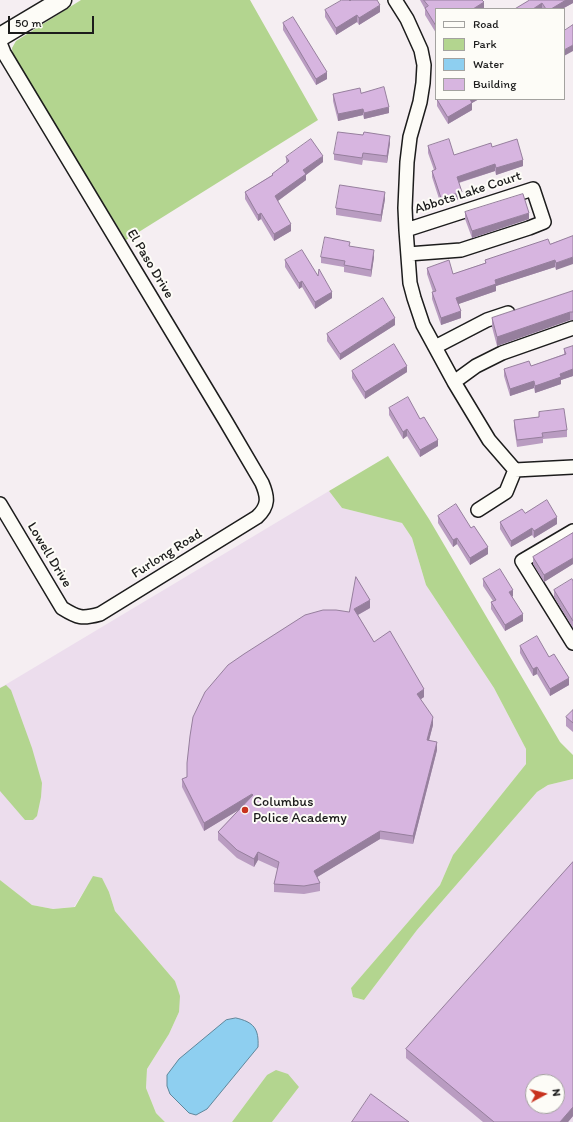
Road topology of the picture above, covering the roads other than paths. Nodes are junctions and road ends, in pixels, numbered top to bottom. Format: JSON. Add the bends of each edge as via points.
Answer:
{"nodes":[{"id":1,"x":62,"y":0,"type":"edge"},
{"id":2,"x":395,"y":0,"type":"edge"},
{"id":3,"x":0,"y":37,"type":"edge"},
{"id":4,"x":0,"y":43,"type":"edge"},
{"id":5,"x":406,"y":230,"type":"junction"},
{"id":6,"x":408,"y":254,"type":"junction"},
{"id":7,"x":523,"y":308,"type":"edge"},
{"id":8,"x":573,"y":328,"type":"edge"},
{"id":9,"x":435,"y":347,"type":"junction"},
{"id":10,"x":454,"y":382,"type":"junction"},
{"id":11,"x":573,"y":468,"type":"edge"},
{"id":12,"x":515,"y":470,"type":"junction"},
{"id":13,"x":266,"y":503,"type":"joint"},
{"id":14,"x":0,"y":504,"type":"edge"},
{"id":15,"x":478,"y":510,"type":"dead end"},
{"id":16,"x":573,"y":531,"type":"edge"},
{"id":17,"x":75,"y":616,"type":"joint"},
{"id":18,"x":573,"y":643,"type":"edge"}],
"edges":[{"from":1,"to":3,"type":"main road"},
{"from":2,"to":5,"type":"street","via":[[421,50],[424,65],[420,102],[410,137],[407,162]]},
{"from":4,"to":13,"type":"street","name":"El Paso Drive","via":[[262,483]]},
{"from":5,"to":6,"type":"street"},
{"from":5,"to":6,"type":"street","name":"Abbots Lake Court","via":[[533,189],[544,222],[461,250]]},
{"from":6,"to":9,"type":"street","via":[[414,298],[423,325]]},
{"from":7,"to":9,"type":"street","via":[[487,320]]},
{"from":8,"to":10,"type":"street","via":[[502,353],[476,366]]},
{"from":9,"to":10,"type":"street"},
{"from":10,"to":12,"type":"street","via":[[490,440]]},
{"from":11,"to":12,"type":"street"},
{"from":12,"to":15,"type":"street","via":[[506,492]]},
{"from":13,"to":17,"type":"street","name":"Furlong Road","via":[[264,511],[258,517],[100,614],[88,618]]},
{"from":14,"to":17,"type":"street","name":"Lowell Drive","via":[[62,608]]},
{"from":16,"to":18,"type":"street","via":[[522,561]]}]}
